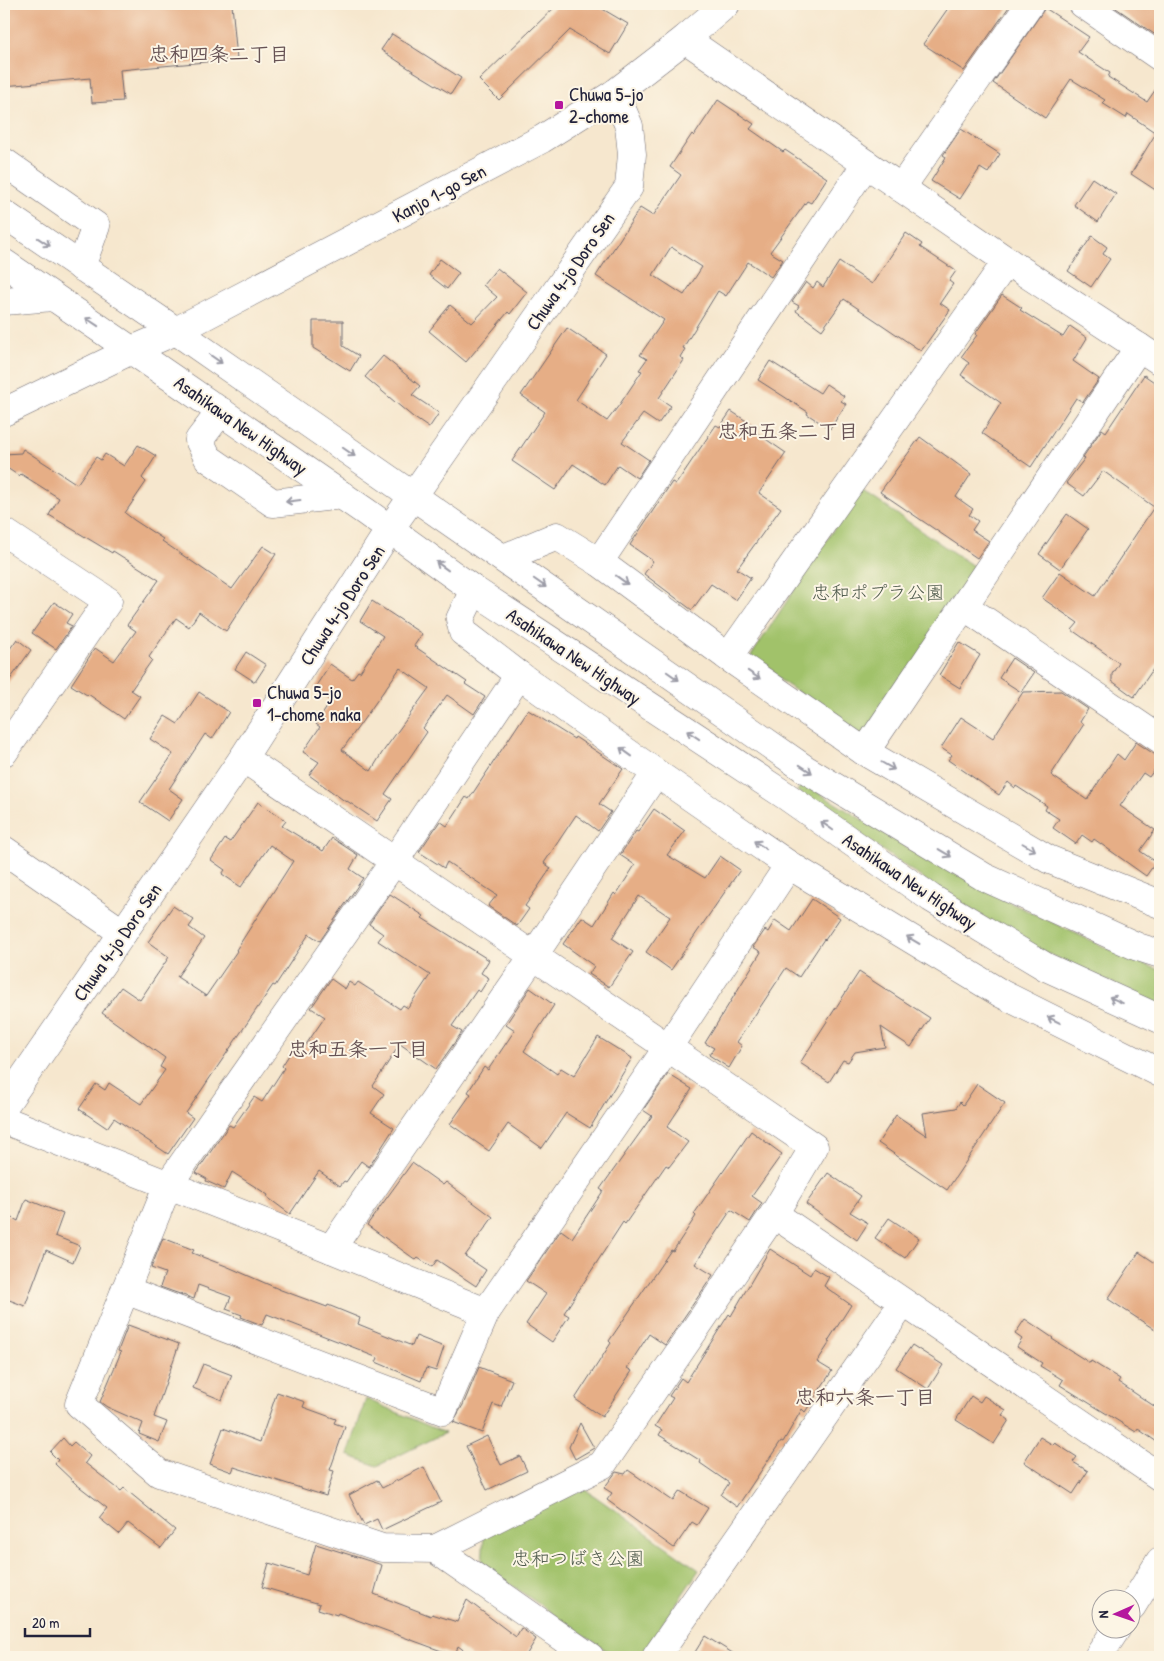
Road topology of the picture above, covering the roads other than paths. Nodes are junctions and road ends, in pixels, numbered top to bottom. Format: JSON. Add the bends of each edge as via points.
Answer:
{"nodes":[{"id":1,"x":726,"y":4,"type":"edge"},
{"id":2,"x":1030,"y":4,"type":"edge"},
{"id":3,"x":1083,"y":4,"type":"edge"},
{"id":4,"x":685,"y":39,"type":"junction"},
{"id":5,"x":1160,"y":57,"type":"edge"},
{"id":6,"x":614,"y":93,"type":"junction"},
{"id":7,"x":4,"y":162,"type":"edge"},
{"id":8,"x":866,"y":164,"type":"junction"},
{"id":9,"x":900,"y":188,"type":"junction"},
{"id":10,"x":4,"y":214,"type":"edge"},
{"id":11,"x":1007,"y":261,"type":"junction"},
{"id":12,"x":4,"y":263,"type":"edge"},
{"id":13,"x":81,"y":267,"type":"junction"},
{"id":14,"x":53,"y":296,"type":"junction"},
{"id":15,"x":4,"y":301,"type":"edge"},
{"id":16,"x":176,"y":331,"type":"junction"},
{"id":17,"x":132,"y":350,"type":"junction"},
{"id":18,"x":1150,"y":354,"type":"edge"},
{"id":19,"x":221,"y":411,"type":"junction"},
{"id":20,"x":4,"y":412,"type":"edge"},
{"id":21,"x":342,"y":495,"type":"junction"},
{"id":22,"x":413,"y":497,"type":"junction"},
{"id":23,"x":390,"y":529,"type":"junction"},
{"id":24,"x":4,"y":532,"type":"edge"},
{"id":25,"x":504,"y":558,"type":"junction"},
{"id":26,"x":599,"y":562,"type":"junction"},
{"id":27,"x":474,"y":590,"type":"junction"},
{"id":28,"x":965,"y":607,"type":"junction"},
{"id":29,"x":728,"y":657,"type":"junction"},
{"id":30,"x":520,"y":675,"type":"junction"},
{"id":31,"x":1160,"y":739,"type":"edge"},
{"id":32,"x":4,"y":752,"type":"edge"},
{"id":33,"x":865,"y":752,"type":"junction"},
{"id":34,"x":243,"y":758,"type":"junction"},
{"id":35,"x":656,"y":773,"type":"junction"},
{"id":36,"x":4,"y":850,"type":"edge"},
{"id":37,"x":395,"y":860,"type":"junction"},
{"id":38,"x":789,"y":865,"type":"junction"},
{"id":39,"x":1160,"y":904,"type":"edge"},
{"id":40,"x":123,"y":933,"type":"junction"},
{"id":41,"x":1160,"y":954,"type":"edge"},
{"id":42,"x":534,"y":955,"type":"junction"},
{"id":43,"x":1160,"y":1019,"type":"edge"},
{"id":44,"x":668,"y":1047,"type":"junction"},
{"id":45,"x":1160,"y":1073,"type":"edge"},
{"id":46,"x":4,"y":1106,"type":"edge"},
{"id":47,"x":4,"y":1120,"type":"edge"},
{"id":48,"x":168,"y":1185,"type":"junction"},
{"id":49,"x":774,"y":1214,"type":"junction"},
{"id":50,"x":331,"y":1249,"type":"junction"},
{"id":51,"x":125,"y":1290,"type":"junction"},
{"id":52,"x":903,"y":1303,"type":"junction"},
{"id":53,"x":486,"y":1312,"type":"junction"},
{"id":54,"x":1160,"y":1477,"type":"edge"},
{"id":55,"x":435,"y":1549,"type":"junction"},
{"id":56,"x":1160,"y":1561,"type":"edge"},
{"id":57,"x":1142,"y":1590,"type":"edge"},
{"id":58,"x":1110,"y":1638,"type":"edge"},
{"id":59,"x":590,"y":1657,"type":"edge"},
{"id":60,"x":656,"y":1657,"type":"edge"},
{"id":61,"x":1098,"y":1657,"type":"edge"}],
"edges":[{"from":1,"to":4,"type":"main road","name":"Kanjo 1-go Sen"},
{"from":2,"to":9,"type":"main road"},
{"from":3,"to":5,"type":"main road"},
{"from":4,"to":6,"type":"main road","name":"Kanjo 1-go Sen"},
{"from":4,"to":8,"type":"main road"},
{"from":6,"to":16,"type":"main road","name":"Kanjo 1-go Sen","via":[[542,139]]},
{"from":6,"to":22,"type":"main road","name":"Chuwa 4-jo Doro Sen","via":[[629,126],[632,154],[629,187]]},
{"from":7,"to":13,"type":"main road","via":[[96,226]]},
{"from":8,"to":9,"type":"main road"},
{"from":8,"to":26,"type":"main road"},
{"from":9,"to":11,"type":"main road"},
{"from":10,"to":13,"type":"main road","name":"Asahikawa New Highway","one_way":true},
{"from":11,"to":18,"type":"main road"},
{"from":11,"to":29,"type":"main road"},
{"from":12,"to":14,"type":"main road","name":"Asahikawa New Highway"},
{"from":13,"to":16,"type":"main road","name":"Asahikawa New Highway"},
{"from":14,"to":15,"type":"main road"},
{"from":17,"to":14,"type":"main road","name":"Asahikawa New Highway","one_way":true},
{"from":16,"to":17,"type":"main road","name":"Kanjo 1-go Sen"},
{"from":16,"to":22,"type":"main road","name":"Asahikawa New Highway","one_way":true},
{"from":17,"to":19,"type":"main road","name":"Asahikawa New Highway"},
{"from":17,"to":20,"type":"main road","name":"Kanjo 1-go Sen"},
{"from":18,"to":28,"type":"main road"},
{"from":19,"to":21,"type":"main road","name":"Asahikawa New Highway"},
{"from":21,"to":19,"type":"main road","one_way":true,"via":[[273,503],[208,458],[199,440]]},
{"from":21,"to":23,"type":"main road","name":"Asahikawa New Highway"},
{"from":22,"to":23,"type":"main road","name":"Chuwa 4-jo Doro Sen"},
{"from":22,"to":25,"type":"main road","name":"Asahikawa New Highway"},
{"from":27,"to":23,"type":"main road","name":"Asahikawa New Highway","one_way":true},
{"from":23,"to":34,"type":"main road","name":"Chuwa 4-jo Doro Sen"},
{"from":24,"to":32,"type":"main road","via":[[108,601]]},
{"from":25,"to":26,"type":"main road","via":[[557,536]]},
{"from":25,"to":41,"type":"main road","name":"Asahikawa New Highway","one_way":true,"via":[[805,768],[984,877]]},
{"from":26,"to":29,"type":"main road","one_way":true},
{"from":27,"to":30,"type":"main road","via":[[460,619],[462,632]]},
{"from":43,"to":27,"type":"main road","name":"Asahikawa New Highway","one_way":true,"via":[[1046,967],[932,898],[786,796]]},
{"from":28,"to":31,"type":"main road"},
{"from":28,"to":33,"type":"main road"},
{"from":29,"to":33,"type":"main road","one_way":true},
{"from":35,"to":30,"type":"main road","one_way":true},
{"from":30,"to":37,"type":"main road"},
{"from":33,"to":39,"type":"main road","one_way":true,"via":[[1048,859]]},
{"from":34,"to":37,"type":"main road"},
{"from":34,"to":40,"type":"main road","name":"Chuwa 4-jo Doro Sen"},
{"from":38,"to":35,"type":"main road","one_way":true},
{"from":35,"to":42,"type":"main road"},
{"from":36,"to":40,"type":"main road"},
{"from":37,"to":42,"type":"main road"},
{"from":37,"to":48,"type":"main road"},
{"from":38,"to":44,"type":"main road"},
{"from":45,"to":38,"type":"main road","one_way":true,"via":[[1002,994]]},
{"from":40,"to":46,"type":"main road","name":"Chuwa 4-jo Doro Sen"},
{"from":42,"to":44,"type":"main road"},
{"from":42,"to":50,"type":"main road"},
{"from":44,"to":49,"type":"main road","via":[[814,1147]]},
{"from":44,"to":53,"type":"main road"},
{"from":47,"to":48,"type":"main road"},
{"from":48,"to":50,"type":"main road"},
{"from":48,"to":51,"type":"main road"},
{"from":49,"to":52,"type":"main road"},
{"from":49,"to":55,"type":"main road","via":[[602,1466]]},
{"from":50,"to":53,"type":"main road"},
{"from":51,"to":53,"type":"main road","via":[[443,1411]]},
{"from":51,"to":55,"type":"main road","via":[[79,1404],[159,1473],[382,1548]]},
{"from":52,"to":54,"type":"main road"},
{"from":52,"to":60,"type":"main road"},
{"from":55,"to":59,"type":"main road"},
{"from":56,"to":57,"type":"main road"},
{"from":58,"to":61,"type":"main road"}]}
